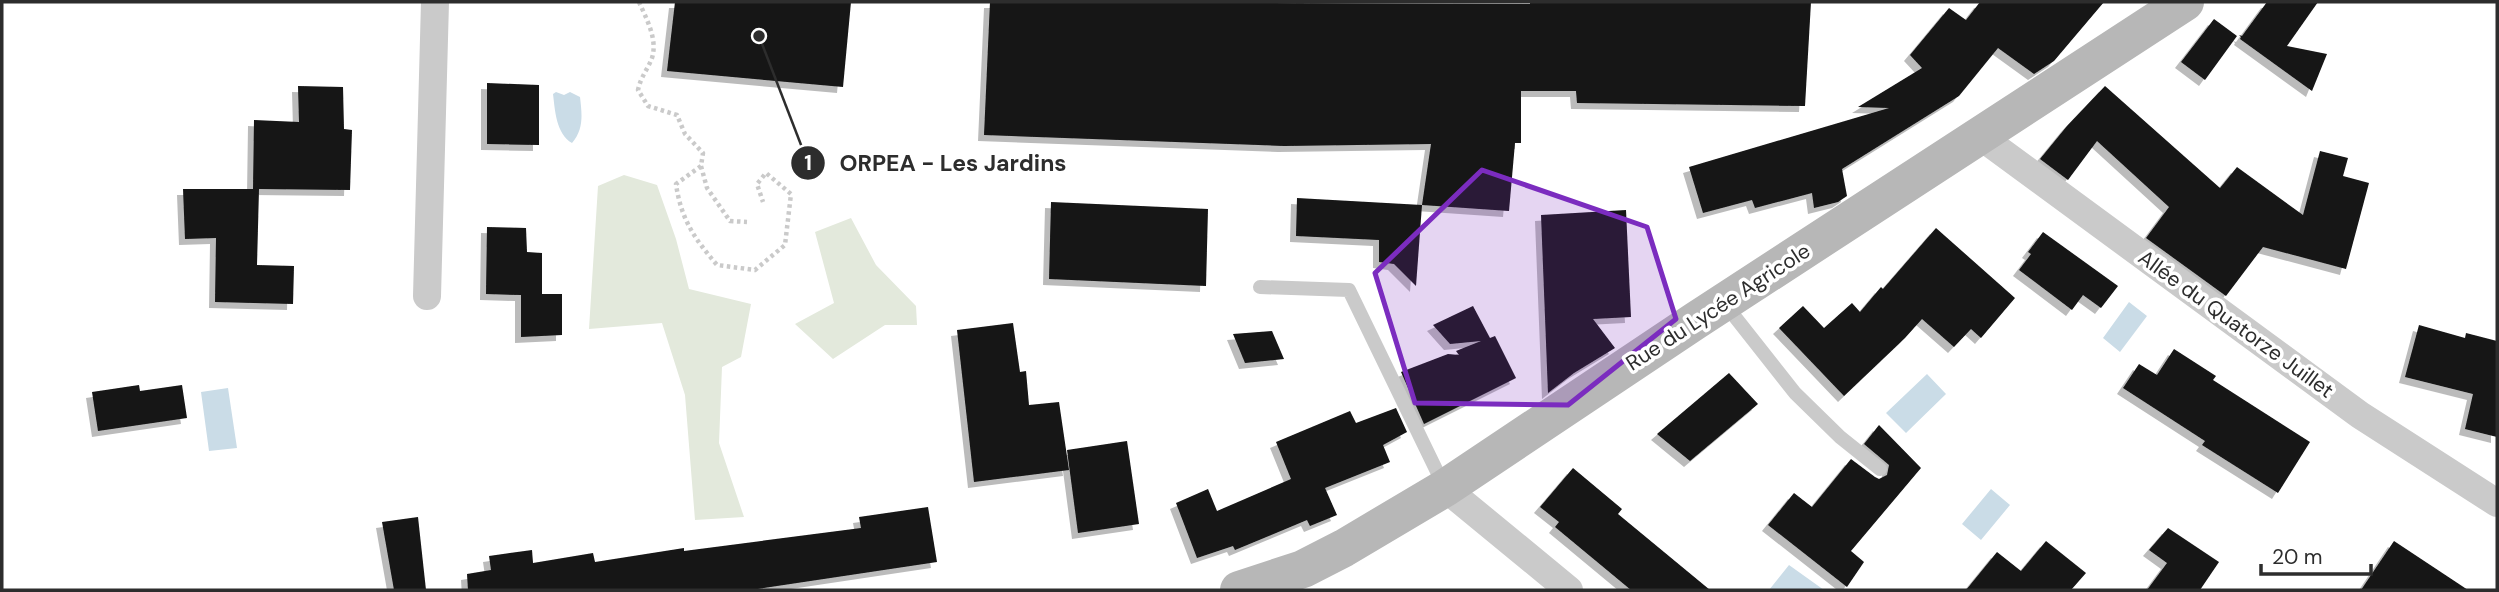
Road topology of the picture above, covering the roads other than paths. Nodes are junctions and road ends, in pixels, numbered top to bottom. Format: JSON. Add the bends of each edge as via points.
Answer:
{"nodes":[{"id":1,"x":435,"y":2,"type":"edge"},
{"id":2,"x":2185,"y":2,"type":"edge"},
{"id":3,"x":1980,"y":136,"type":"junction"},
{"id":4,"x":1260,"y":286,"type":"dead end"},
{"id":5,"x":426,"y":296,"type":"dead end"},
{"id":6,"x":1723,"y":302,"type":"junction"},
{"id":7,"x":1880,"y":469,"type":"dead end"},
{"id":8,"x":1445,"y":488,"type":"junction"},
{"id":9,"x":2497,"y":503,"type":"edge"},
{"id":10,"x":1239,"y":590,"type":"edge"},
{"id":11,"x":1569,"y":590,"type":"edge"}],
"edges":[{"from":1,"to":5,"type":"street"},
{"from":2,"to":3,"type":"street","name":"Rue du Lycée Agricole"},
{"from":3,"to":6,"type":"street","name":"Rue du Lycée Agricole"},
{"from":3,"to":9,"type":"street","name":"Allée du Quatorze Juillet","via":[[2360,415]]},
{"from":4,"to":8,"type":"lane","via":[[1349,290]]},
{"from":6,"to":7,"type":"lane","via":[[1795,393]]},
{"from":6,"to":8,"type":"street","name":"Rue du Lycée Agricole"},
{"from":8,"to":10,"type":"street","name":"Rue du Lycée Agricole","via":[[1303,569]]},
{"from":8,"to":11,"type":"street"}]}
